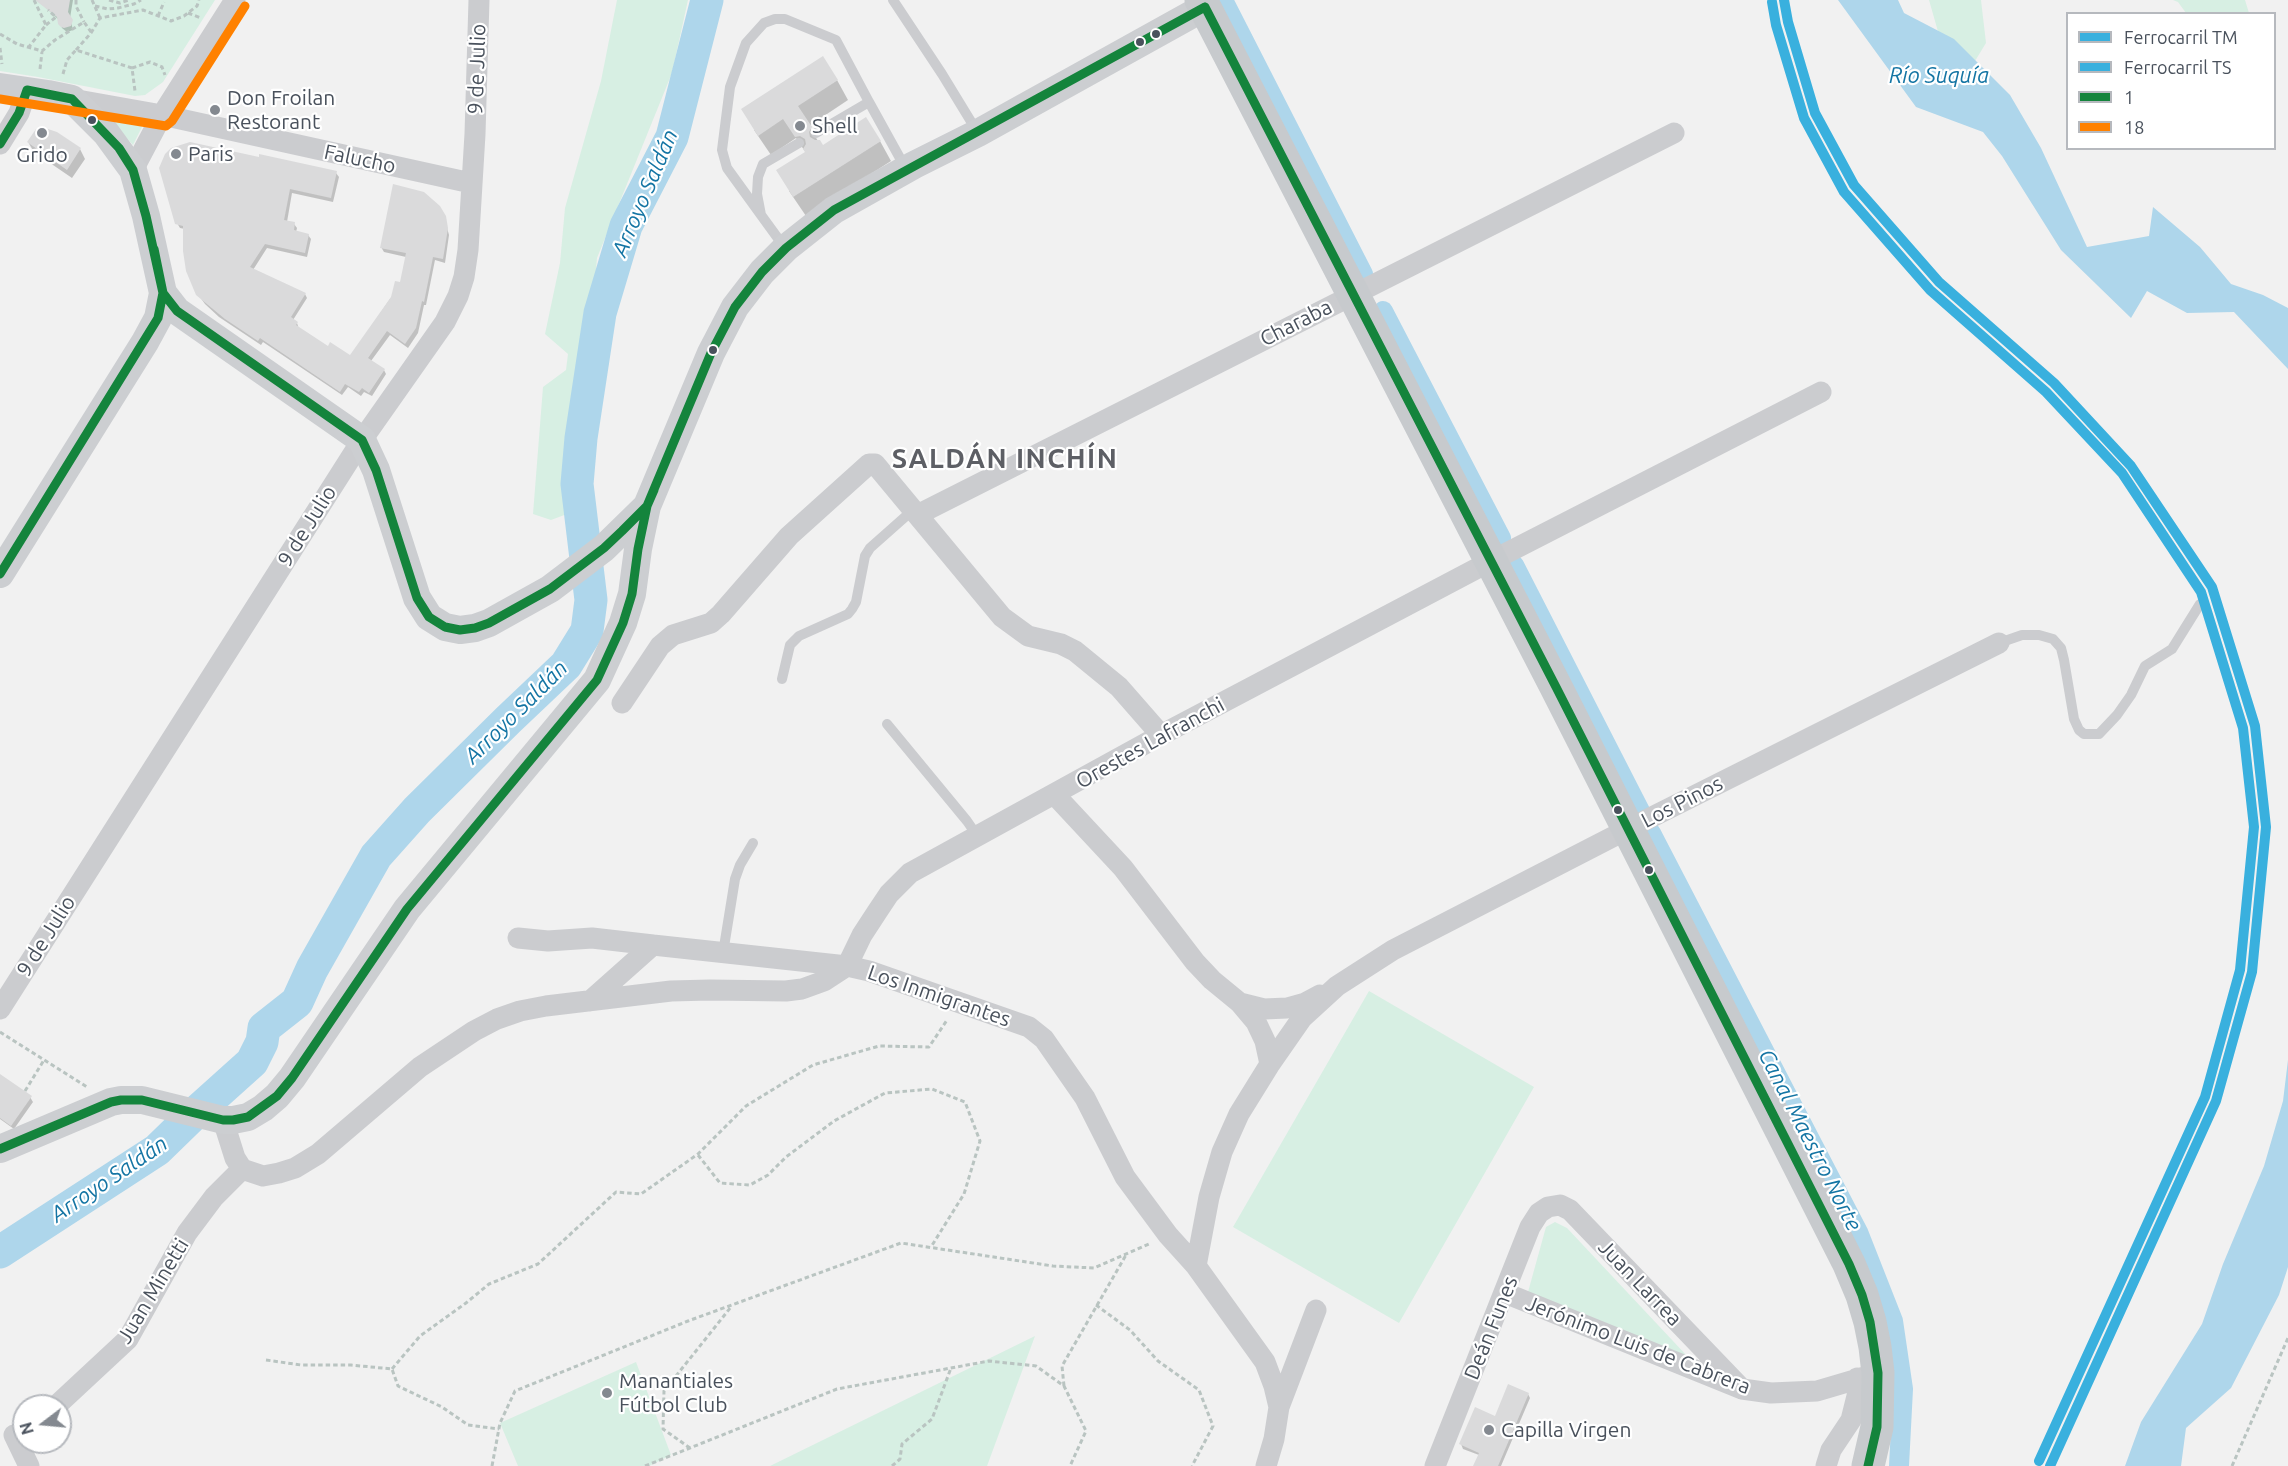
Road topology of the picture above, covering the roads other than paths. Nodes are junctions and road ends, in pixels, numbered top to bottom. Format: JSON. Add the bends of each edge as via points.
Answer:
{"nodes":[{"id":1,"x":235,"y":0,"type":"edge"},
{"id":2,"x":479,"y":0,"type":"edge"},
{"id":3,"x":894,"y":0,"type":"edge"},
{"id":4,"x":1203,"y":4,"type":"edge"},
{"id":5,"x":17,"y":81,"type":"edge"},
{"id":6,"x":66,"y":90,"type":"junction"},
{"id":7,"x":869,"y":102,"type":"junction"},
{"id":8,"x":162,"y":115,"type":"junction"},
{"id":9,"x":978,"y":133,"type":"junction"},
{"id":10,"x":1674,"y":133,"type":"dead end"},
{"id":11,"x":816,"y":134,"type":"dead end"},
{"id":12,"x":799,"y":143,"type":"dead end"},
{"id":13,"x":0,"y":144,"type":"edge"},
{"id":14,"x":133,"y":170,"type":"junction"},
{"id":15,"x":907,"y":170,"type":"junction"},
{"id":16,"x":471,"y":183,"type":"junction"},
{"id":17,"x":761,"y":215,"type":"junction"},
{"id":18,"x":786,"y":248,"type":"junction"},
{"id":19,"x":1353,"y":294,"type":"junction"},
{"id":20,"x":166,"y":307,"type":"junction"},
{"id":21,"x":1821,"y":392,"type":"dead end"},
{"id":22,"x":362,"y":440,"type":"junction"},
{"id":23,"x":647,"y":506,"type":"junction"},
{"id":24,"x":916,"y":512,"type":"junction"},
{"id":25,"x":608,"y":545,"type":"junction"},
{"id":26,"x":1491,"y":561,"type":"junction"},
{"id":27,"x":635,"y":568,"type":"junction"},
{"id":28,"x":0,"y":574,"type":"edge"},
{"id":29,"x":2200,"y":604,"type":"dead end"},
{"id":30,"x":1999,"y":643,"type":"joint"},
{"id":31,"x":782,"y":679,"type":"dead end"},
{"id":32,"x":622,"y":703,"type":"dead end"},
{"id":33,"x":886,"y":724,"type":"dead end"},
{"id":34,"x":1161,"y":735,"type":"junction"},
{"id":35,"x":1055,"y":795,"type":"junction"},
{"id":36,"x":1628,"y":829,"type":"junction"},
{"id":37,"x":978,"y":837,"type":"junction"},
{"id":38,"x":753,"y":843,"type":"dead end"},
{"id":39,"x":518,"y":938,"type":"dead end"},
{"id":40,"x":653,"y":945,"type":"junction"},
{"id":41,"x":723,"y":953,"type":"junction"},
{"id":42,"x":847,"y":966,"type":"junction"},
{"id":43,"x":1338,"y":986,"type":"junction"},
{"id":44,"x":2,"y":1000,"type":"edge"},
{"id":45,"x":590,"y":1001,"type":"junction"},
{"id":46,"x":1240,"y":1003,"type":"junction"},
{"id":47,"x":1270,"y":1064,"type":"junction"},
{"id":48,"x":223,"y":1120,"type":"junction"},
{"id":49,"x":0,"y":1149,"type":"edge"},
{"id":50,"x":242,"y":1169,"type":"junction"},
{"id":51,"x":1560,"y":1205,"type":"joint"},
{"id":52,"x":1196,"y":1266,"type":"junction"},
{"id":53,"x":1505,"y":1293,"type":"junction"},
{"id":54,"x":1316,"y":1310,"type":"dead end"},
{"id":55,"x":1867,"y":1376,"type":"junction"},
{"id":56,"x":1742,"y":1389,"type":"junction"},
{"id":57,"x":69,"y":1394,"type":"edge"},
{"id":58,"x":1279,"y":1407,"type":"junction"},
{"id":59,"x":1266,"y":1466,"type":"edge"},
{"id":60,"x":1434,"y":1466,"type":"edge"},
{"id":61,"x":1826,"y":1466,"type":"edge"},
{"id":62,"x":1868,"y":1466,"type":"edge"}],
"edges":[{"from":1,"to":8,"type":"street"},
{"from":2,"to":16,"type":"street","name":"9 de Julio"},
{"from":3,"to":9,"type":"lane"},
{"from":4,"to":9,"type":"main road"},
{"from":4,"to":19,"type":"main road"},
{"from":5,"to":6,"type":"main road"},
{"from":5,"to":13,"type":"street","via":[[19,113]]},
{"from":6,"to":8,"type":"street","name":"Falucho"},
{"from":6,"to":14,"type":"main road","via":[[106,133]]},
{"from":7,"to":11,"type":"lane"},
{"from":7,"to":15,"type":"lane"},
{"from":7,"to":17,"type":"lane","via":[[836,40],[785,19],[764,23],[746,43],[729,87],[722,150],[727,168]]},
{"from":8,"to":14,"type":"street"},
{"from":8,"to":16,"type":"street","name":"Falucho"},
{"from":9,"to":15,"type":"main road"},
{"from":10,"to":19,"type":"street","name":"Charaba"},
{"from":12,"to":17,"type":"lane","via":[[763,164],[758,177]]},
{"from":14,"to":20,"type":"main road"},
{"from":15,"to":18,"type":"main road","via":[[834,210]]},
{"from":16,"to":22,"type":"street","name":"9 de Julio","via":[[468,250],[458,296],[445,322]]},
{"from":17,"to":18,"type":"lane"},
{"from":18,"to":23,"type":"main road","via":[[735,307],[711,353]]},
{"from":19,"to":24,"type":"street","name":"Charaba"},
{"from":19,"to":26,"type":"main road"},
{"from":20,"to":22,"type":"main road"},
{"from":20,"to":28,"type":"main road"},
{"from":21,"to":26,"type":"street","name":"Orestes Lafranchi"},
{"from":22,"to":25,"type":"main road","via":[[376,470],[417,598],[429,617],[445,627],[460,630],[489,623],[550,589]]},
{"from":22,"to":44,"type":"street","name":"9 de Julio"},
{"from":23,"to":25,"type":"main road"},
{"from":23,"to":27,"type":"main road"},
{"from":24,"to":31,"type":"lane","via":[[870,548],[856,602],[848,614],[799,636],[790,645]]},
{"from":24,"to":32,"type":"street","via":[[875,464],[869,464],[789,536],[711,623],[673,635],[660,646]]},
{"from":24,"to":34,"type":"street","via":[[1002,616],[1029,636],[1075,651],[1119,687]]},
{"from":25,"to":27,"type":"main road","via":[[619,541],[629,548]]},
{"from":26,"to":34,"type":"street","name":"Orestes Lafranchi"},
{"from":26,"to":36,"type":"main road"},
{"from":27,"to":48,"type":"main road","via":[[632,594],[616,643],[583,699],[407,909],[277,1096],[248,1117]]},
{"from":29,"to":30,"type":"lane","via":[[2172,649],[2145,666],[2117,715],[2099,734],[2079,730],[2061,648],[2053,639],[2022,635]]},
{"from":30,"to":36,"type":"street","name":"Los Pinos"},
{"from":33,"to":37,"type":"lane"},
{"from":34,"to":35,"type":"street","name":"Orestes Lafranchi"},
{"from":35,"to":37,"type":"street","name":"Orestes Lafranchi"},
{"from":35,"to":46,"type":"street","via":[[1123,868],[1195,962]]},
{"from":36,"to":43,"type":"street","name":"Los Pinos","via":[[1393,950]]},
{"from":36,"to":55,"type":"main road","via":[[1849,1264],[1862,1295],[1875,1347]]},
{"from":37,"to":42,"type":"street","name":"Orestes Lafranchi","via":[[901,880],[862,935]]},
{"from":38,"to":41,"type":"lane","via":[[735,879]]},
{"from":39,"to":40,"type":"street","via":[[592,938]]},
{"from":40,"to":41,"type":"street"},
{"from":40,"to":45,"type":"street"},
{"from":41,"to":42,"type":"street"},
{"from":42,"to":45,"type":"street","name":"Los Inmigrantes","via":[[802,989],[670,991]]},
{"from":42,"to":52,"type":"street","name":"Los Inmigrantes","via":[[1029,1027],[1044,1039],[1085,1098],[1125,1177]]},
{"from":43,"to":46,"type":"street","name":"Los Pinos","via":[[1287,1008],[1264,1009]]},
{"from":43,"to":47,"type":"street","name":"Los Pinos","via":[[1302,1018]]},
{"from":45,"to":50,"type":"street","name":"Los Inmigrantes","via":[[520,1011],[474,1030],[420,1067],[318,1154],[295,1168],[263,1176]]},
{"from":46,"to":47,"type":"street","via":[[1256,1022]]},
{"from":47,"to":52,"type":"street","name":"Los Pinos","via":[[1239,1114],[1222,1152]]},
{"from":48,"to":49,"type":"main road","via":[[131,1099],[111,1102]]},
{"from":48,"to":50,"type":"street"},
{"from":50,"to":57,"type":"street","name":"Juan Minetti","via":[[214,1197],[188,1233],[128,1339]]},
{"from":51,"to":53,"type":"street","name":"Deán Funes","via":[[1548,1206],[1530,1227]]},
{"from":51,"to":56,"type":"street","name":"Juan Larrea","via":[[1570,1210]]},
{"from":52,"to":58,"type":"street","name":"Los Inmigrantes","via":[[1265,1362]]},
{"from":53,"to":56,"type":"street","name":"Jerónimo Luis de Cabrera"},
{"from":53,"to":60,"type":"street","name":"Deán Funes"},
{"from":54,"to":58,"type":"street"},
{"from":55,"to":56,"type":"street","name":"Jerónimo Luis de Cabrera","via":[[1817,1391],[1771,1393]]},
{"from":55,"to":61,"type":"street","via":[[1859,1388],[1851,1420],[1831,1450]]},
{"from":55,"to":62,"type":"main road","via":[[1876,1427]]},
{"from":58,"to":59,"type":"street"}]}
